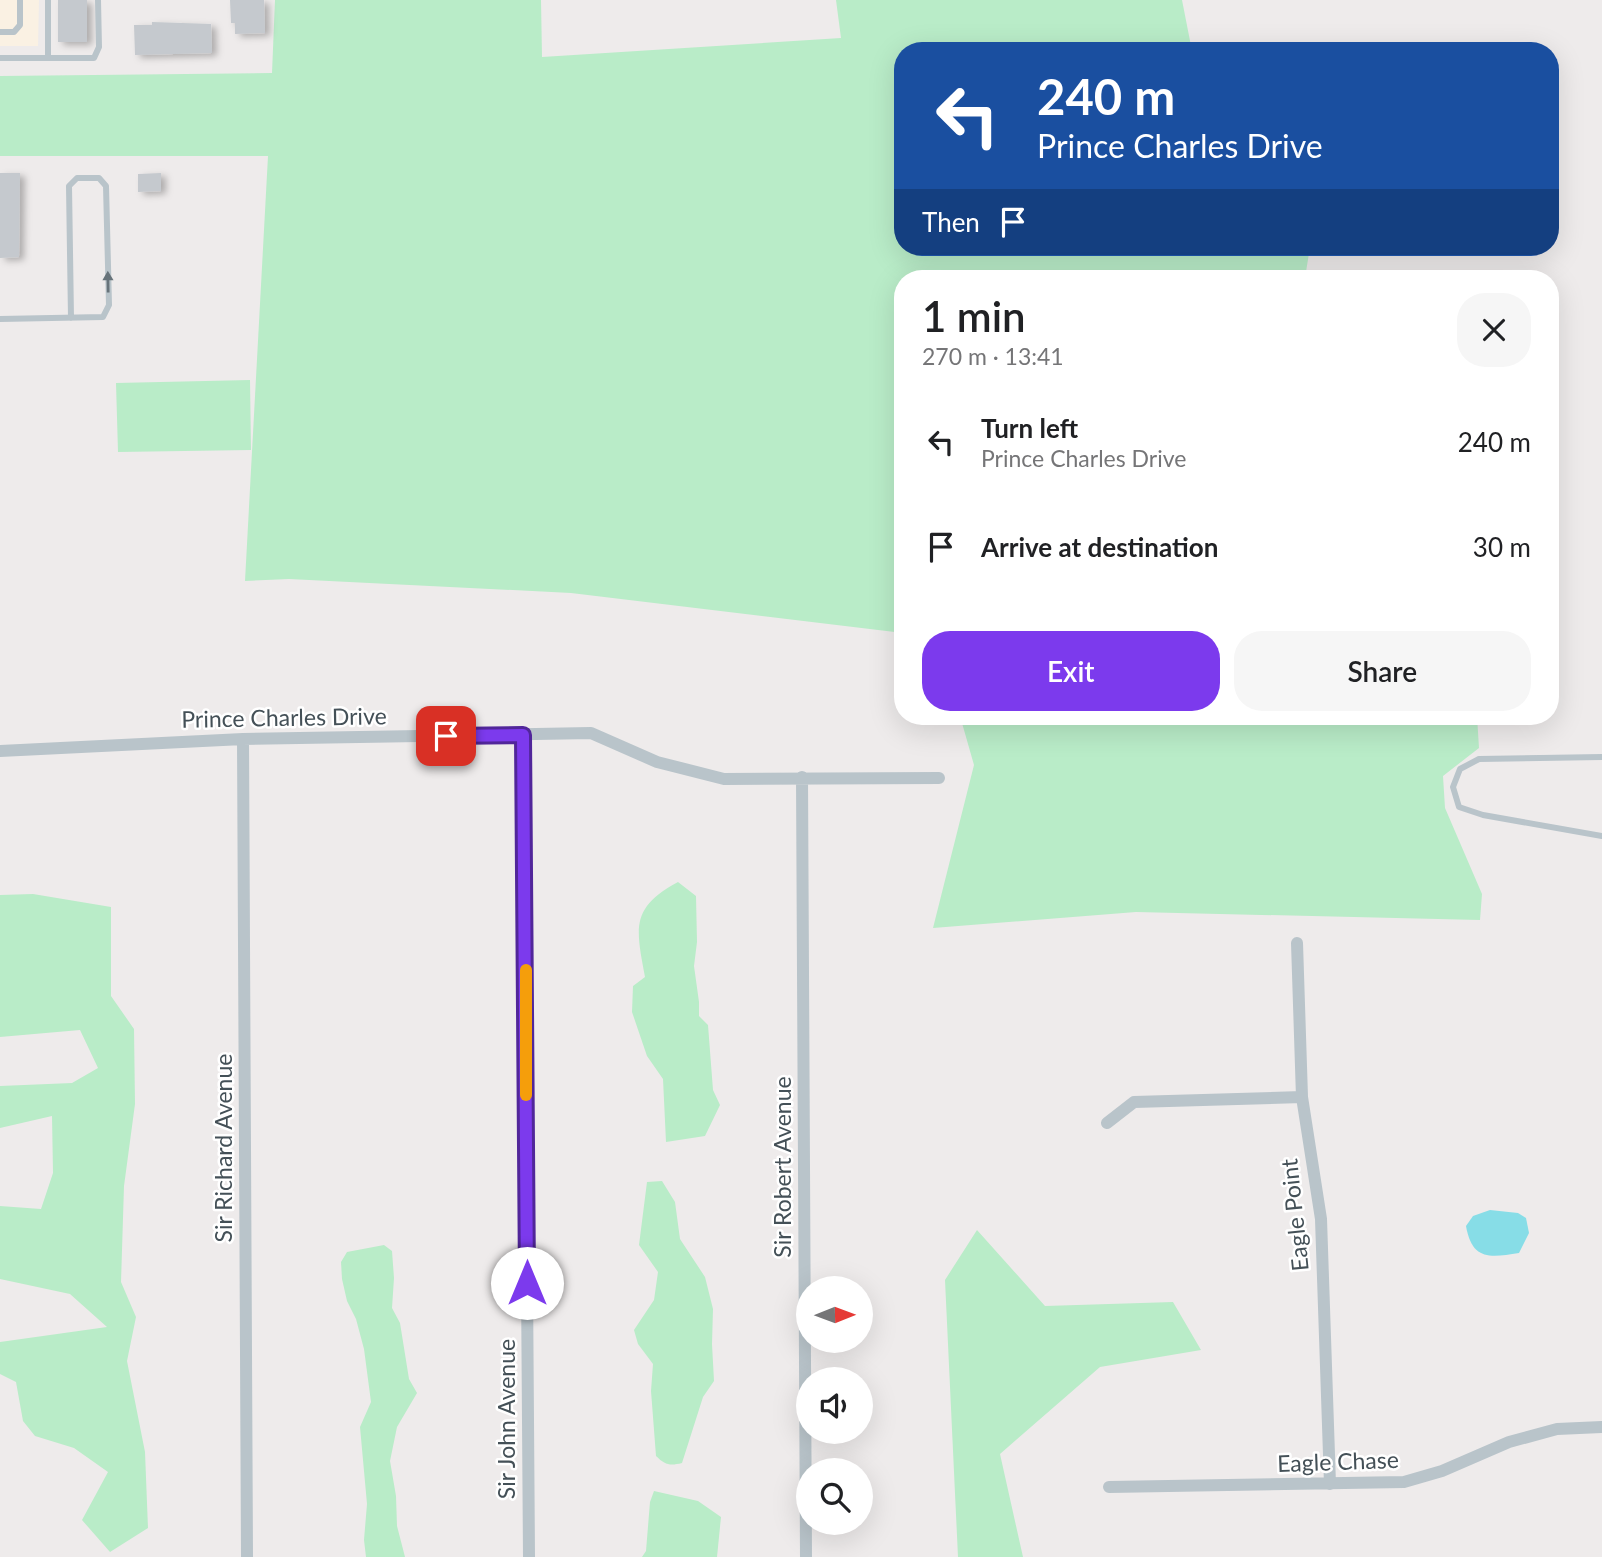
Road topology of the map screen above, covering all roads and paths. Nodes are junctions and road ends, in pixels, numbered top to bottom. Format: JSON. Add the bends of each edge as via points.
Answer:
{"nodes":[{"id":1,"x":20,"y":0,"type":"edge"},
{"id":2,"x":48,"y":0,"type":"edge"},
{"id":3,"x":98,"y":0,"type":"edge"},
{"id":4,"x":0,"y":32,"type":"edge"},
{"id":5,"x":48,"y":57,"type":"junction"},
{"id":6,"x":0,"y":58,"type":"edge"},
{"id":7,"x":71,"y":318,"type":"junction"},
{"id":8,"x":0,"y":319,"type":"edge"},
{"id":9,"x":523,"y":735,"type":"junction"},
{"id":10,"x":243,"y":739,"type":"junction"},
{"id":11,"x":0,"y":751,"type":"edge"},
{"id":12,"x":1602,"y":757,"type":"edge"},
{"id":13,"x":802,"y":777,"type":"junction"},
{"id":14,"x":939,"y":778,"type":"dead end"},
{"id":15,"x":1602,"y":836,"type":"edge"},
{"id":16,"x":1297,"y":943,"type":"dead end"},
{"id":17,"x":1302,"y":1097,"type":"junction"},
{"id":18,"x":1107,"y":1123,"type":"dead end"},
{"id":19,"x":1602,"y":1427,"type":"edge"},
{"id":20,"x":1330,"y":1484,"type":"junction"},
{"id":21,"x":1109,"y":1488,"type":"dead end"},
{"id":22,"x":247,"y":1557,"type":"edge"},
{"id":23,"x":529,"y":1557,"type":"edge"},
{"id":24,"x":807,"y":1557,"type":"edge"}],
"edges":[{"from":1,"to":4,"type":"lane","via":[[20,25],[14,32]]},
{"from":2,"to":5,"type":"lane"},
{"from":3,"to":5,"type":"lane","via":[[99,47],[94,58]]},
{"from":5,"to":6,"type":"lane"},
{"from":7,"to":7,"type":"lane","one_way":true,"via":[[103,317],[109,305],[106,186],[99,178],[77,178],[69,186]]},
{"from":7,"to":8,"type":"lane"},
{"from":9,"to":10,"type":"street","name":"Prince Charles Drive"},
{"from":9,"to":13,"type":"street","name":"Prince Charles Drive","via":[[591,733],[657,762],[724,779]]},
{"from":9,"to":23,"type":"street","name":"Sir John Avenue"},
{"from":10,"to":11,"type":"street","name":"Prince Charles Drive"},
{"from":10,"to":22,"type":"street","name":"Sir Richard Avenue"},
{"from":12,"to":15,"type":"lane","via":[[1479,759],[1460,769],[1453,787],[1460,807],[1471,811]]},
{"from":13,"to":14,"type":"street","name":"Prince Charles Drive"},
{"from":13,"to":24,"type":"street","name":"Sir Robert Avenue"},
{"from":16,"to":17,"type":"street","name":"Eagle Point"},
{"from":17,"to":18,"type":"street","via":[[1134,1102]]},
{"from":17,"to":20,"type":"street","name":"Eagle Point","via":[[1321,1219]]},
{"from":19,"to":20,"type":"street","name":"Eagle Chase","via":[[1557,1429],[1509,1442],[1443,1471],[1404,1482]]},
{"from":20,"to":21,"type":"street","name":"Eagle Chase"}]}
